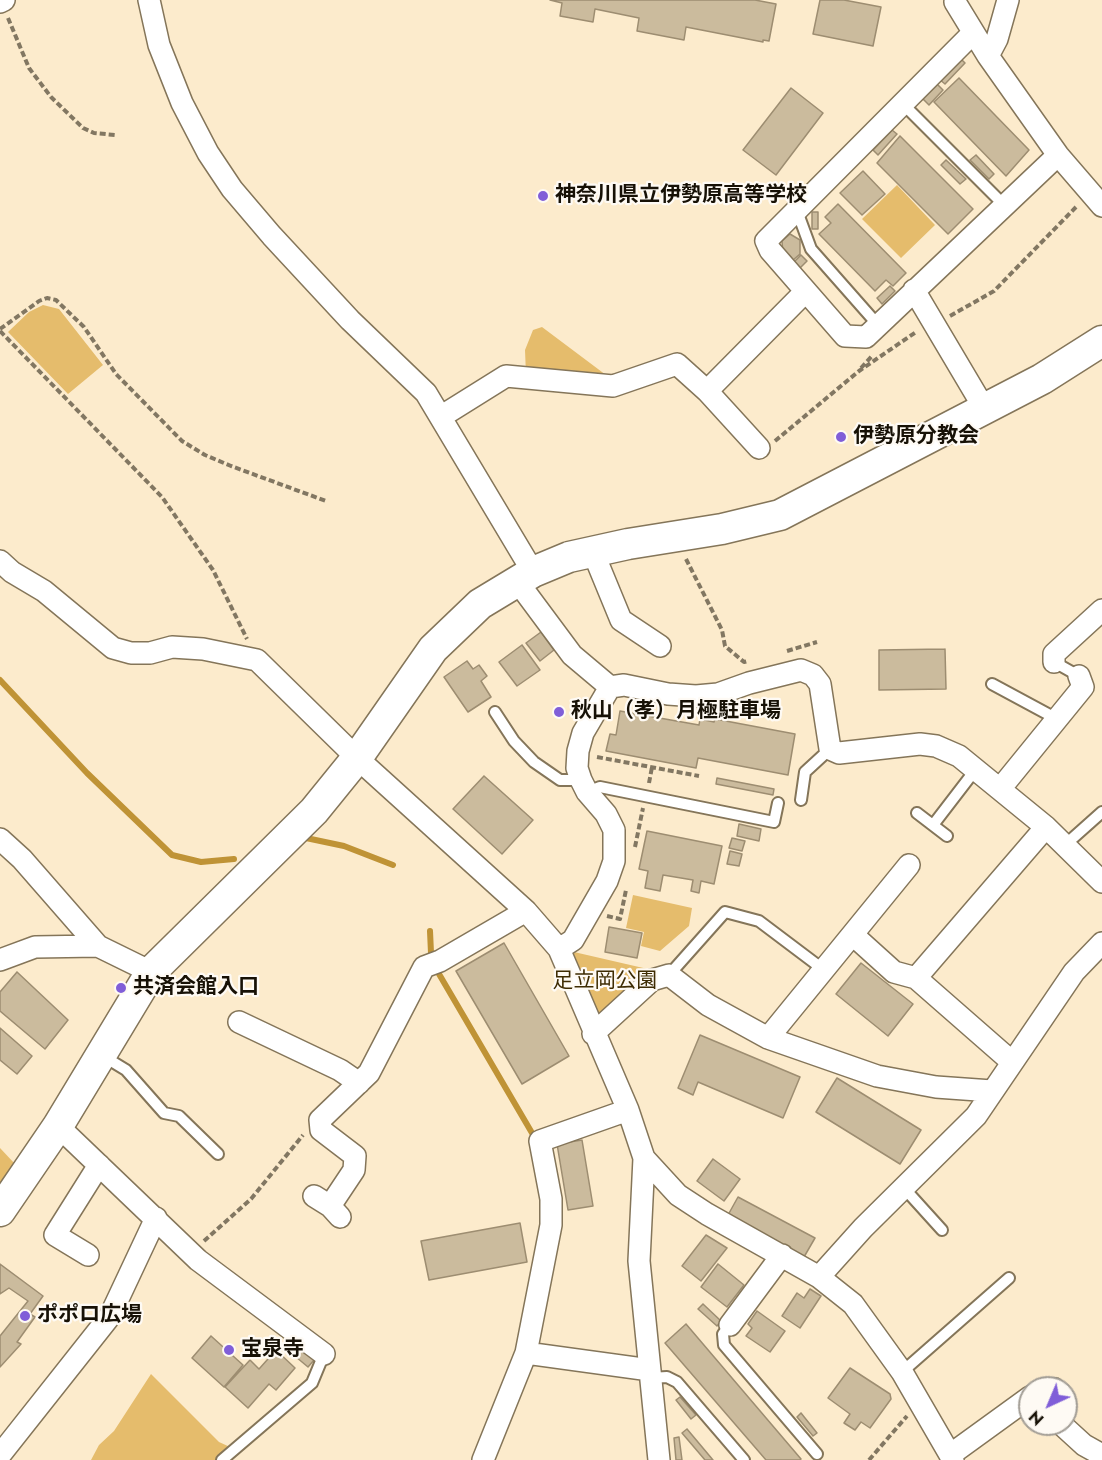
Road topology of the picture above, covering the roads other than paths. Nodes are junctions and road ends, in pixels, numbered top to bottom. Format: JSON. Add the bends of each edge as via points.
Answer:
{"nodes":[{"id":1,"x":149,"y":0,"type":"edge"},
{"id":2,"x":1008,"y":0,"type":"edge"},
{"id":3,"x":955,"y":2,"type":"dead end"},
{"id":4,"x":973,"y":33,"type":"junction"},
{"id":5,"x":988,"y":56,"type":"junction"},
{"id":6,"x":904,"y":105,"type":"junction"},
{"id":7,"x":1058,"y":155,"type":"junction"},
{"id":8,"x":1099,"y":193,"type":"edge"},
{"id":9,"x":1004,"y":206,"type":"junction"},
{"id":10,"x":797,"y":211,"type":"junction"},
{"id":11,"x":914,"y":290,"type":"junction"},
{"id":12,"x":805,"y":292,"type":"junction"},
{"id":13,"x":878,"y":325,"type":"junction"},
{"id":14,"x":1102,"y":341,"type":"edge"},
{"id":15,"x":707,"y":391,"type":"junction"},
{"id":16,"x":984,"y":408,"type":"junction"},
{"id":17,"x":441,"y":416,"type":"junction"},
{"id":18,"x":759,"y":448,"type":"road end"},
{"id":19,"x":592,"y":552,"type":"junction"},
{"id":20,"x":0,"y":561,"type":"edge"},
{"id":21,"x":525,"y":576,"type":"junction"},
{"id":22,"x":1102,"y":610,"type":"edge"},
{"id":23,"x":649,"y":644,"type":"dead end"},
{"id":24,"x":1054,"y":662,"type":"joint"},
{"id":25,"x":1079,"y":676,"type":"joint"},
{"id":26,"x":992,"y":684,"type":"dead end"},
{"id":27,"x":610,"y":687,"type":"junction"},
{"id":28,"x":495,"y":712,"type":"dead end"},
{"id":29,"x":1057,"y":719,"type":"junction"},
{"id":30,"x":830,"y":749,"type":"junction"},
{"id":31,"x":357,"y":758,"type":"junction"},
{"id":32,"x":976,"y":769,"type":"junction"},
{"id":33,"x":584,"y":786,"type":"junction"},
{"id":34,"x":1000,"y":789,"type":"junction"},
{"id":35,"x":801,"y":800,"type":"dead end"},
{"id":36,"x":778,"y":803,"type":"dead end"},
{"id":37,"x":1102,"y":812,"type":"edge"},
{"id":38,"x":917,"y":813,"type":"dead end"},
{"id":39,"x":933,"y":825,"type":"junction"},
{"id":40,"x":1046,"y":827,"type":"junction"},
{"id":41,"x":947,"y":836,"type":"dead end"},
{"id":42,"x":0,"y":839,"type":"edge"},
{"id":43,"x":1065,"y":845,"type":"junction"},
{"id":44,"x":909,"y":865,"type":"dead end"},
{"id":45,"x":1102,"y":882,"type":"edge"},
{"id":46,"x":526,"y":911,"type":"junction"},
{"id":47,"x":854,"y":935,"type":"junction"},
{"id":48,"x":1102,"y":943,"type":"edge"},
{"id":49,"x":98,"y":946,"type":"junction"},
{"id":50,"x":559,"y":949,"type":"junction"},
{"id":51,"x":0,"y":960,"type":"edge"},
{"id":52,"x":824,"y":970,"type":"junction"},
{"id":53,"x":151,"y":972,"type":"junction"},
{"id":54,"x":669,"y":975,"type":"junction"},
{"id":55,"x":916,"y":978,"type":"junction"},
{"id":56,"x":239,"y":1022,"type":"dead end"},
{"id":57,"x":593,"y":1034,"type":"junction"},
{"id":58,"x":768,"y":1038,"type":"junction"},
{"id":59,"x":100,"y":1054,"type":"junction"},
{"id":60,"x":1012,"y":1062,"type":"junction"},
{"id":61,"x":359,"y":1083,"type":"junction"},
{"id":62,"x":992,"y":1091,"type":"junction"},
{"id":63,"x":628,"y":1110,"type":"junction"},
{"id":64,"x":58,"y":1126,"type":"junction"},
{"id":65,"x":218,"y":1154,"type":"dead end"},
{"id":66,"x":644,"y":1158,"type":"junction"},
{"id":67,"x":99,"y":1165,"type":"junction"},
{"id":68,"x":904,"y":1188,"type":"junction"},
{"id":69,"x":328,"y":1206,"type":"dead end"},
{"id":70,"x":0,"y":1211,"type":"edge"},
{"id":71,"x":156,"y":1218,"type":"junction"},
{"id":72,"x":942,"y":1230,"type":"dead end"},
{"id":73,"x":88,"y":1255,"type":"dead end"},
{"id":74,"x":782,"y":1255,"type":"junction"},
{"id":75,"x":819,"y":1277,"type":"junction"},
{"id":76,"x":1009,"y":1278,"type":"dead end"},
{"id":77,"x":730,"y":1325,"type":"joint"},
{"id":78,"x":525,"y":1353,"type":"junction"},
{"id":79,"x":324,"y":1354,"type":"joint"},
{"id":80,"x":902,"y":1372,"type":"junction"},
{"id":81,"x":650,"y":1374,"type":"junction"},
{"id":82,"x":1018,"y":1406,"type":"edge"},
{"id":83,"x":1075,"y":1436,"type":"edge"},
{"id":84,"x":817,"y":1454,"type":"dead end"},
{"id":85,"x":0,"y":1455,"type":"edge"},
{"id":86,"x":1102,"y":1455,"type":"edge"},
{"id":87,"x":951,"y":1458,"type":"edge"},
{"id":88,"x":222,"y":1460,"type":"edge"},
{"id":89,"x":483,"y":1460,"type":"edge"},
{"id":90,"x":659,"y":1460,"type":"edge"},
{"id":91,"x":744,"y":1460,"type":"edge"}],
"edges":[{"from":1,"to":17,"type":"street","via":[[159,45],[182,103],[232,189],[350,320],[426,393]]},
{"from":2,"to":5,"type":"street","via":[[998,39]]},
{"from":3,"to":4,"type":"street"},
{"from":4,"to":5,"type":"street"},
{"from":4,"to":6,"type":"street"},
{"from":5,"to":7,"type":"street"},
{"from":6,"to":9,"type":"lane"},
{"from":6,"to":10,"type":"street"},
{"from":7,"to":8,"type":"street"},
{"from":7,"to":9,"type":"street"},
{"from":9,"to":11,"type":"street"},
{"from":10,"to":12,"type":"street","via":[[766,241]]},
{"from":10,"to":13,"type":"lane","via":[[811,249]]},
{"from":11,"to":13,"type":"street"},
{"from":11,"to":16,"type":"street"},
{"from":12,"to":13,"type":"street","via":[[845,336],[866,337]]},
{"from":12,"to":15,"type":"street"},
{"from":14,"to":16,"type":"street","via":[[1042,379]]},
{"from":15,"to":17,"type":"street","via":[[677,364],[613,386],[506,376]]},
{"from":15,"to":18,"type":"street"},
{"from":16,"to":19,"type":"street","via":[[780,515],[722,530]]},
{"from":17,"to":21,"type":"street"},
{"from":19,"to":21,"type":"street","via":[[569,557]]},
{"from":19,"to":23,"type":"street","via":[[621,620]]},
{"from":20,"to":31,"type":"street","via":[[44,591],[113,648],[131,653],[192,648],[257,660]]},
{"from":21,"to":27,"type":"street","via":[[572,655]]},
{"from":21,"to":31,"type":"street","via":[[480,604],[433,650]]},
{"from":22,"to":24,"type":"street","via":[[1054,654]]},
{"from":24,"to":25,"type":"lane"},
{"from":25,"to":29,"type":"street","via":[[1083,687]]},
{"from":26,"to":29,"type":"lane"},
{"from":27,"to":30,"type":"street","via":[[624,685],[696,696],[718,694],[801,670],[813,675],[820,684]]},
{"from":27,"to":33,"type":"street","via":[[583,733],[578,754]]},
{"from":28,"to":33,"type":"lane","via":[[534,762],[560,780]]},
{"from":29,"to":34,"type":"street"},
{"from":30,"to":32,"type":"street","via":[[839,753],[920,744],[936,746]]},
{"from":30,"to":35,"type":"lane","via":[[805,772]]},
{"from":31,"to":46,"type":"street"},
{"from":31,"to":53,"type":"street","via":[[314,811]]},
{"from":32,"to":34,"type":"street"},
{"from":32,"to":39,"type":"lane"},
{"from":33,"to":36,"type":"lane","via":[[774,822]]},
{"from":33,"to":50,"type":"street","via":[[614,830],[614,861],[573,940]]},
{"from":34,"to":40,"type":"street"},
{"from":37,"to":43,"type":"lane"},
{"from":38,"to":39,"type":"lane"},
{"from":39,"to":41,"type":"lane"},
{"from":40,"to":43,"type":"street"},
{"from":40,"to":55,"type":"street"},
{"from":42,"to":49,"type":"street"},
{"from":43,"to":45,"type":"street"},
{"from":44,"to":47,"type":"street"},
{"from":46,"to":50,"type":"street"},
{"from":46,"to":61,"type":"street","via":[[424,967],[369,1073]]},
{"from":47,"to":52,"type":"street"},
{"from":47,"to":55,"type":"street","via":[[894,972]]},
{"from":48,"to":60,"type":"street","via":[[1074,972]]},
{"from":49,"to":51,"type":"street","via":[[35,947]]},
{"from":49,"to":53,"type":"street"},
{"from":50,"to":57,"type":"street"},
{"from":52,"to":54,"type":"lane","via":[[759,921],[725,912]]},
{"from":52,"to":58,"type":"street"},
{"from":53,"to":59,"type":"street"},
{"from":54,"to":57,"type":"street","via":[[652,980]]},
{"from":54,"to":58,"type":"street","via":[[708,1005]]},
{"from":55,"to":60,"type":"street"},
{"from":56,"to":61,"type":"street","via":[[266,1043],[340,1070]]},
{"from":57,"to":63,"type":"street"},
{"from":58,"to":62,"type":"street","via":[[878,1076],[936,1087]]},
{"from":59,"to":64,"type":"street"},
{"from":59,"to":65,"type":"lane","via":[[126,1071],[164,1113],[179,1116]]},
{"from":60,"to":62,"type":"street"},
{"from":61,"to":69,"type":"street","via":[[320,1120],[321,1130],[355,1156],[354,1170]]},
{"from":62,"to":68,"type":"street","via":[[976,1116]]},
{"from":63,"to":66,"type":"street"},
{"from":63,"to":78,"type":"street","via":[[540,1142],[551,1199],[551,1225]]},
{"from":64,"to":67,"type":"street"},
{"from":64,"to":70,"type":"street"},
{"from":66,"to":74,"type":"street","via":[[678,1195]]},
{"from":66,"to":81,"type":"street","via":[[639,1261]]},
{"from":67,"to":71,"type":"street"},
{"from":67,"to":73,"type":"street","via":[[55,1235]]},
{"from":68,"to":72,"type":"lane"},
{"from":68,"to":75,"type":"street"},
{"from":71,"to":79,"type":"street","via":[[190,1252]]},
{"from":71,"to":85,"type":"street","via":[[110,1316]]},
{"from":74,"to":75,"type":"street"},
{"from":74,"to":77,"type":"street"},
{"from":75,"to":80,"type":"street","via":[[864,1317]]},
{"from":76,"to":80,"type":"lane"},
{"from":77,"to":84,"type":"lane","via":[[723,1334],[724,1345]]},
{"from":78,"to":81,"type":"street"},
{"from":78,"to":89,"type":"street"},
{"from":79,"to":88,"type":"lane","via":[[312,1383]]},
{"from":80,"to":87,"type":"street"},
{"from":81,"to":90,"type":"street"},
{"from":81,"to":91,"type":"lane","via":[[677,1382]]},
{"from":82,"to":87,"type":"street"},
{"from":83,"to":86,"type":"street"}]}
